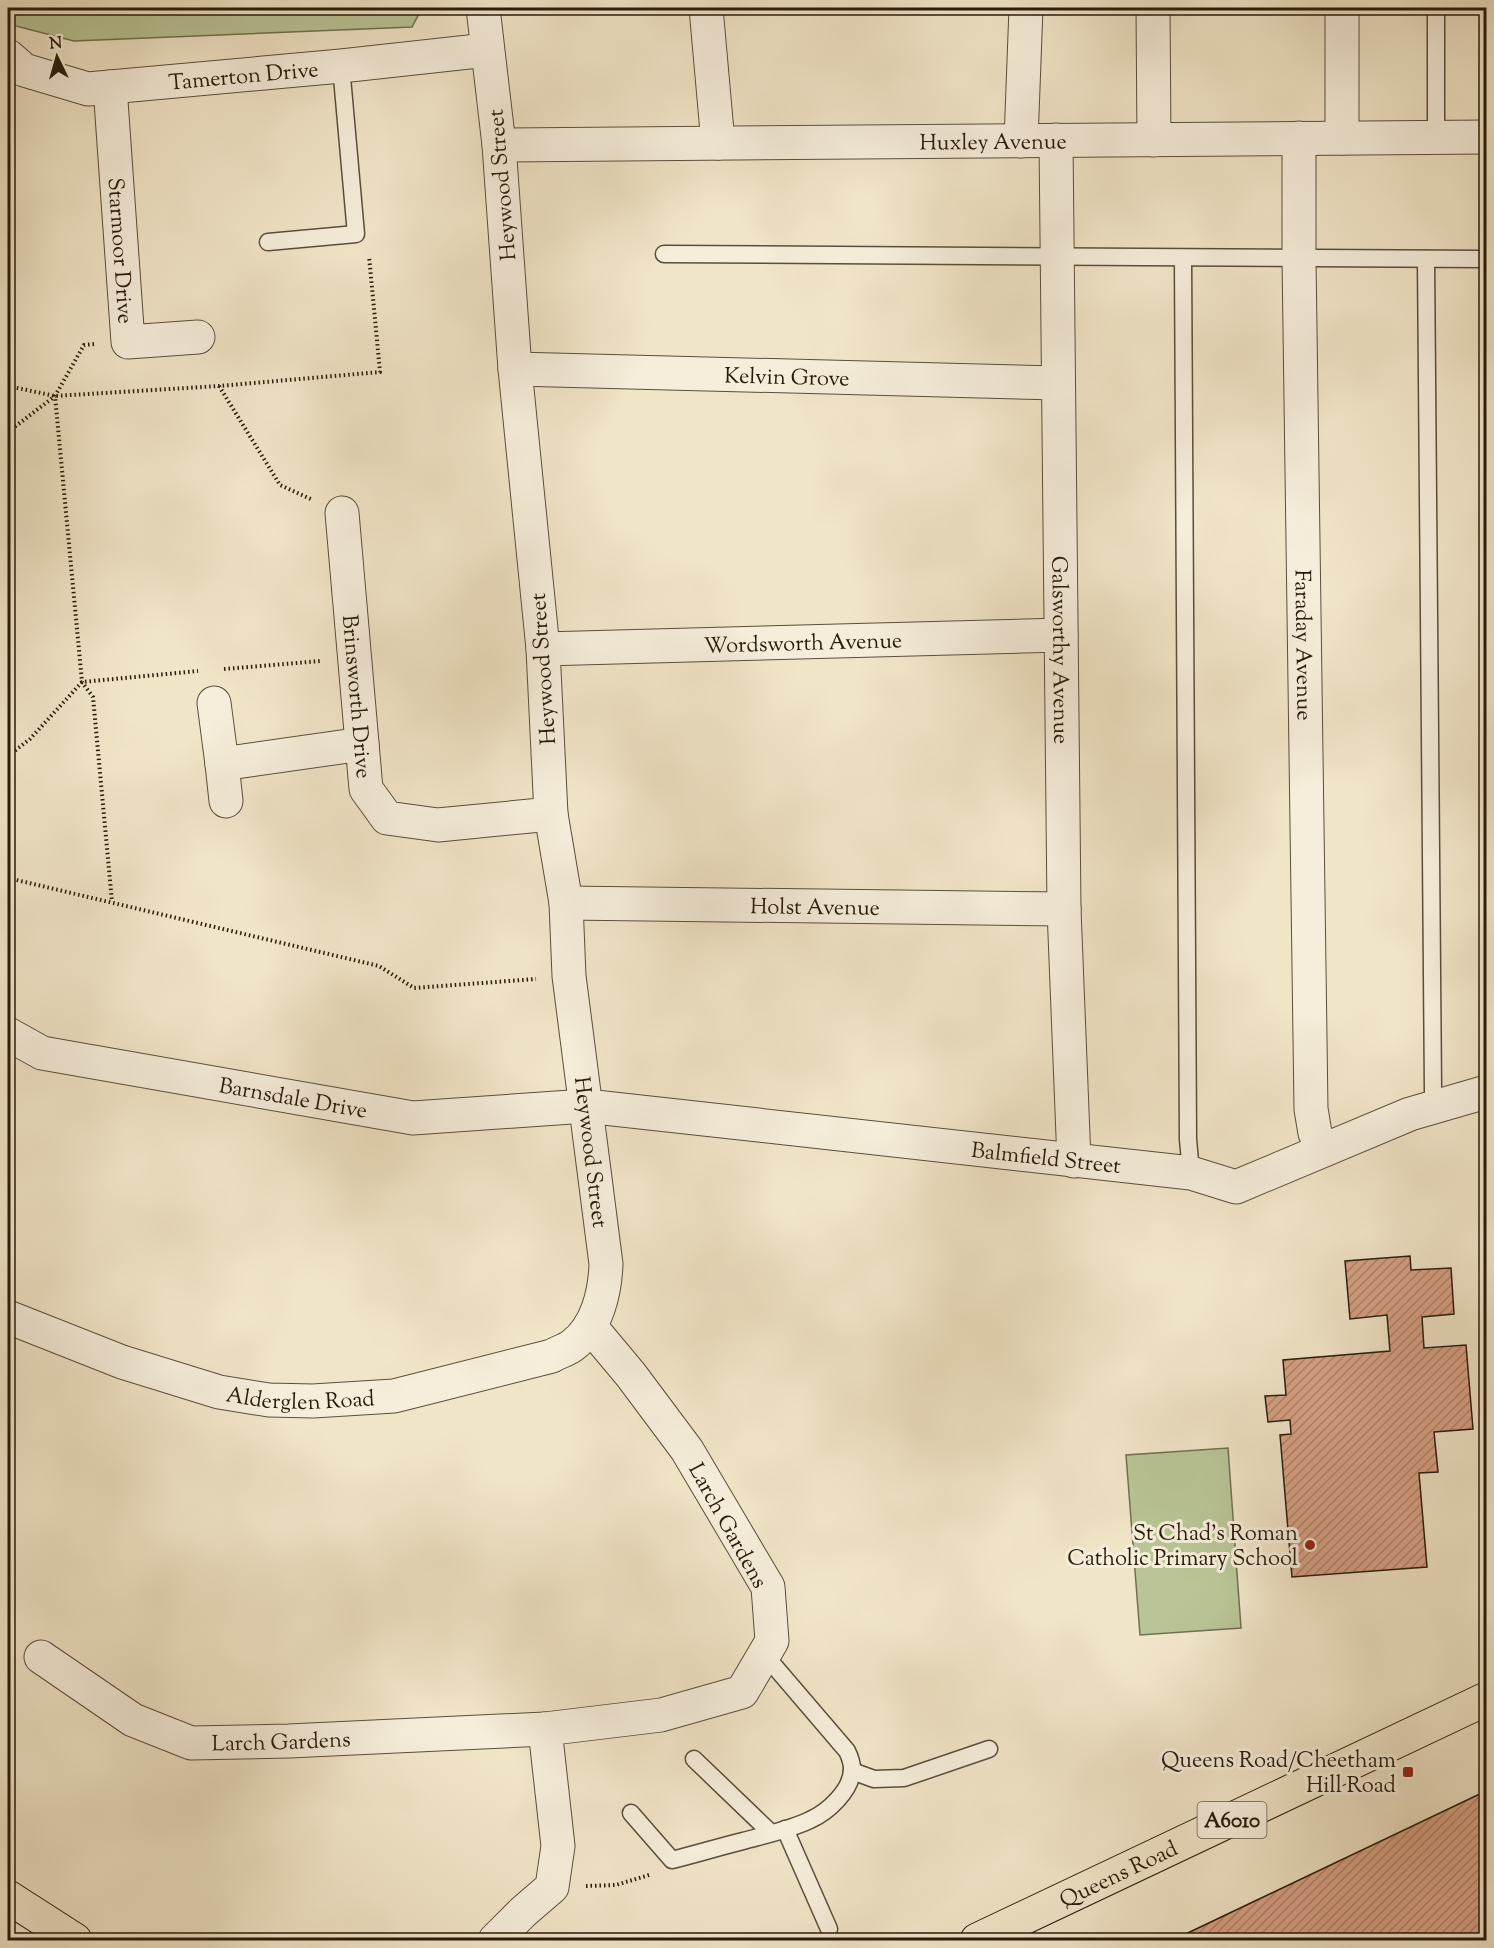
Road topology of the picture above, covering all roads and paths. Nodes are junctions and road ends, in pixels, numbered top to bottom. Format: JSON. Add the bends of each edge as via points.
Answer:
{"nodes":[{"id":1,"x":483,"y":8,"type":"edge"},
{"id":2,"x":706,"y":8,"type":"edge"},
{"id":3,"x":1026,"y":8,"type":"edge"},
{"id":4,"x":1153,"y":8,"type":"edge"},
{"id":5,"x":1342,"y":8,"type":"edge"},
{"id":6,"x":1436,"y":8,"type":"edge"},
{"id":7,"x":487,"y":50,"type":"junction"},
{"id":8,"x":8,"y":56,"type":"edge"},
{"id":9,"x":341,"y":66,"type":"junction"},
{"id":10,"x":110,"y":87,"type":"junction"},
{"id":11,"x":1436,"y":137,"type":"junction"},
{"id":12,"x":1486,"y":137,"type":"edge"},
{"id":13,"x":1299,"y":138,"type":"junction"},
{"id":14,"x":1342,"y":138,"type":"junction"},
{"id":15,"x":1056,"y":140,"type":"junction"},
{"id":16,"x":1154,"y":140,"type":"junction"},
{"id":17,"x":1022,"y":141,"type":"junction"},
{"id":18,"x":718,"y":143,"type":"junction"},
{"id":19,"x":499,"y":144,"type":"junction"},
{"id":20,"x":356,"y":234,"type":"junction"},
{"id":21,"x":268,"y":242,"type":"dead end"},
{"id":22,"x":664,"y":254,"type":"dead end"},
{"id":23,"x":1057,"y":256,"type":"junction"},
{"id":24,"x":1183,"y":258,"type":"junction"},
{"id":25,"x":1299,"y":258,"type":"junction"},
{"id":26,"x":1426,"y":259,"type":"junction"},
{"id":27,"x":1486,"y":260,"type":"edge"},
{"id":28,"x":198,"y":337,"type":"dead end"},
{"id":29,"x":128,"y":342,"type":"junction"},
{"id":30,"x":515,"y":369,"type":"junction"},
{"id":31,"x":1058,"y":383,"type":"junction"},
{"id":32,"x":8,"y":386,"type":"edge"},
{"id":33,"x":219,"y":386,"type":"junction"},
{"id":34,"x":55,"y":396,"type":"junction"},
{"id":35,"x":8,"y":432,"type":"edge"},
{"id":36,"x":342,"y":513,"type":"joint"},
{"id":37,"x":1061,"y":635,"type":"junction"},
{"id":38,"x":543,"y":649,"type":"junction"},
{"id":39,"x":82,"y":681,"type":"junction"},
{"id":40,"x":214,"y":703,"type":"dead end"},
{"id":41,"x":362,"y":744,"type":"junction"},
{"id":42,"x":8,"y":756,"type":"edge"},
{"id":43,"x":222,"y":764,"type":"junction"},
{"id":44,"x":226,"y":801,"type":"dead end"},
{"id":45,"x":551,"y":814,"type":"junction"},
{"id":46,"x":8,"y":878,"type":"edge"},
{"id":47,"x":112,"y":902,"type":"junction"},
{"id":48,"x":566,"y":903,"type":"junction"},
{"id":49,"x":1064,"y":909,"type":"junction"},
{"id":50,"x":569,"y":976,"type":"junction"},
{"id":51,"x":8,"y":1034,"type":"edge"},
{"id":52,"x":1486,"y":1092,"type":"edge"},
{"id":53,"x":1441,"y":1104,"type":"junction"},
{"id":54,"x":586,"y":1106,"type":"junction"},
{"id":55,"x":1324,"y":1150,"type":"junction"},
{"id":56,"x":1074,"y":1161,"type":"junction"},
{"id":57,"x":1191,"y":1173,"type":"junction"},
{"id":58,"x":8,"y":1317,"type":"edge"},
{"id":59,"x":590,"y":1326,"type":"junction"},
{"id":60,"x":764,"y":1654,"type":"junction"},
{"id":61,"x":41,"y":1657,"type":"dead end"},
{"id":62,"x":1486,"y":1699,"type":"edge"},
{"id":63,"x":545,"y":1729,"type":"junction"},
{"id":64,"x":989,"y":1749,"type":"dead end"},
{"id":65,"x":694,"y":1759,"type":"dead end"},
{"id":66,"x":852,"y":1771,"type":"junction"},
{"id":67,"x":631,"y":1813,"type":"dead end"},
{"id":68,"x":778,"y":1831,"type":"junction"},
{"id":69,"x":672,"y":1860,"type":"junction"},
{"id":70,"x":552,"y":1887,"type":"junction"},
{"id":71,"x":8,"y":1897,"type":"edge"},
{"id":72,"x":829,"y":1929,"type":"dead end"},
{"id":73,"x":75,"y":1941,"type":"edge"},
{"id":74,"x":495,"y":1941,"type":"edge"},
{"id":75,"x":977,"y":1941,"type":"edge"}],
"edges":[{"from":1,"to":7,"type":"street","name":"Heywood Street"},
{"from":2,"to":18,"type":"street"},
{"from":3,"to":17,"type":"street"},
{"from":4,"to":16,"type":"street"},
{"from":5,"to":14,"type":"street"},
{"from":6,"to":11,"type":"lane"},
{"from":7,"to":9,"type":"street","name":"Tamerton Drive"},
{"from":7,"to":19,"type":"street","name":"Heywood Street"},
{"from":8,"to":10,"type":"street","name":"Tamerton Drive","via":[[24,70],[88,89]]},
{"from":9,"to":10,"type":"street","name":"Tamerton Drive"},
{"from":9,"to":20,"type":"lane"},
{"from":10,"to":29,"type":"street","name":"Starmoor Drive"},
{"from":11,"to":12,"type":"street","name":"Huxley Avenue"},
{"from":11,"to":14,"type":"street","name":"Huxley Avenue"},
{"from":13,"to":14,"type":"street","name":"Huxley Avenue"},
{"from":13,"to":16,"type":"street","name":"Huxley Avenue"},
{"from":13,"to":25,"type":"street","name":"Faraday Avenue"},
{"from":15,"to":16,"type":"street","name":"Huxley Avenue"},
{"from":15,"to":17,"type":"street","name":"Huxley Avenue"},
{"from":15,"to":23,"type":"street","name":"Galsworthy Avenue"},
{"from":17,"to":18,"type":"street","name":"Huxley Avenue"},
{"from":18,"to":19,"type":"street","name":"Huxley Avenue"},
{"from":19,"to":30,"type":"street","name":"Heywood Street"},
{"from":20,"to":21,"type":"lane"},
{"from":20,"to":33,"type":"path","via":[[369,250],[380,372]]},
{"from":22,"to":23,"type":"lane"},
{"from":23,"to":24,"type":"lane"},
{"from":23,"to":31,"type":"street","name":"Galsworthy Avenue"},
{"from":24,"to":25,"type":"lane"},
{"from":24,"to":57,"type":"lane"},
{"from":25,"to":26,"type":"lane"},
{"from":25,"to":55,"type":"street","name":"Faraday Avenue","via":[[1311,1109],[1315,1133]]},
{"from":26,"to":27,"type":"lane"},
{"from":26,"to":53,"type":"lane","via":[[1433,1091]]},
{"from":28,"to":29,"type":"street","name":"Starmoor Drive"},
{"from":29,"to":34,"type":"path","via":[[84,345]]},
{"from":30,"to":31,"type":"street","name":"Kelvin Grove"},
{"from":30,"to":38,"type":"street","name":"Heywood Street"},
{"from":31,"to":37,"type":"street","name":"Galsworthy Avenue"},
{"from":32,"to":34,"type":"path"},
{"from":33,"to":34,"type":"path"},
{"from":33,"to":36,"type":"path","via":[[280,485]]},
{"from":34,"to":35,"type":"path"},
{"from":34,"to":39,"type":"path"},
{"from":36,"to":41,"type":"street","name":"Brinsworth Drive"},
{"from":37,"to":38,"type":"street","name":"Wordsworth Avenue"},
{"from":37,"to":49,"type":"street","name":"Galsworthy Avenue"},
{"from":38,"to":45,"type":"street","name":"Heywood Street"},
{"from":39,"to":42,"type":"path","via":[[30,739]]},
{"from":39,"to":47,"type":"path","via":[[93,697]]},
{"from":40,"to":43,"type":"street"},
{"from":41,"to":43,"type":"street"},
{"from":41,"to":45,"type":"street","name":"Brinsworth Drive","via":[[366,789],[387,818],[438,825]]},
{"from":43,"to":44,"type":"street"},
{"from":45,"to":48,"type":"street","name":"Heywood Street"},
{"from":46,"to":47,"type":"path"},
{"from":47,"to":50,"type":"path","via":[[379,966],[414,988]]},
{"from":48,"to":49,"type":"street","name":"Holst Avenue"},
{"from":48,"to":50,"type":"street","name":"Heywood Street"},
{"from":49,"to":56,"type":"street","name":"Galsworthy Avenue"},
{"from":50,"to":54,"type":"street","name":"Heywood Street"},
{"from":51,"to":54,"type":"street","name":"Barnsdale Drive","via":[[42,1053],[413,1119]]},
{"from":52,"to":53,"type":"street","name":"Balmfield Street"},
{"from":53,"to":55,"type":"street","name":"Balmfield Street"},
{"from":54,"to":56,"type":"street","name":"Balmfield Street"},
{"from":54,"to":59,"type":"street","name":"Heywood Street","via":[[606,1264],[601,1301]]},
{"from":55,"to":57,"type":"street","name":"Balmfield Street","via":[[1236,1187]]},
{"from":56,"to":57,"type":"street","name":"Balmfield Street"},
{"from":58,"to":59,"type":"street","name":"Alderglen Road","via":[[122,1362],[219,1392],[269,1400],[313,1401],[394,1396],[552,1356],[573,1345]]},
{"from":59,"to":60,"type":"street","name":"Larch Gardens","via":[[687,1450],[768,1587],[772,1641]]},
{"from":60,"to":63,"type":"street","name":"Larch Gardens","via":[[742,1692],[660,1715]]},
{"from":60,"to":66,"type":"lane","via":[[847,1751]]},
{"from":61,"to":63,"type":"street","name":"Larch Gardens","via":[[133,1720],[191,1743]]},
{"from":62,"to":75,"type":"highway","name":"Queens Road","number":"A6010"},
{"from":63,"to":70,"type":"street","via":[[558,1846]]},
{"from":64,"to":66,"type":"lane","via":[[904,1778],[874,1779]]},
{"from":65,"to":68,"type":"lane"},
{"from":66,"to":68,"type":"lane","via":[[849,1783],[828,1809],[811,1820]]},
{"from":67,"to":69,"type":"lane"},
{"from":68,"to":69,"type":"lane"},
{"from":68,"to":72,"type":"lane"},
{"from":69,"to":70,"type":"path","via":[[662,1872],[616,1885]]},
{"from":70,"to":74,"type":"street"},
{"from":71,"to":73,"type":"highway"}]}
